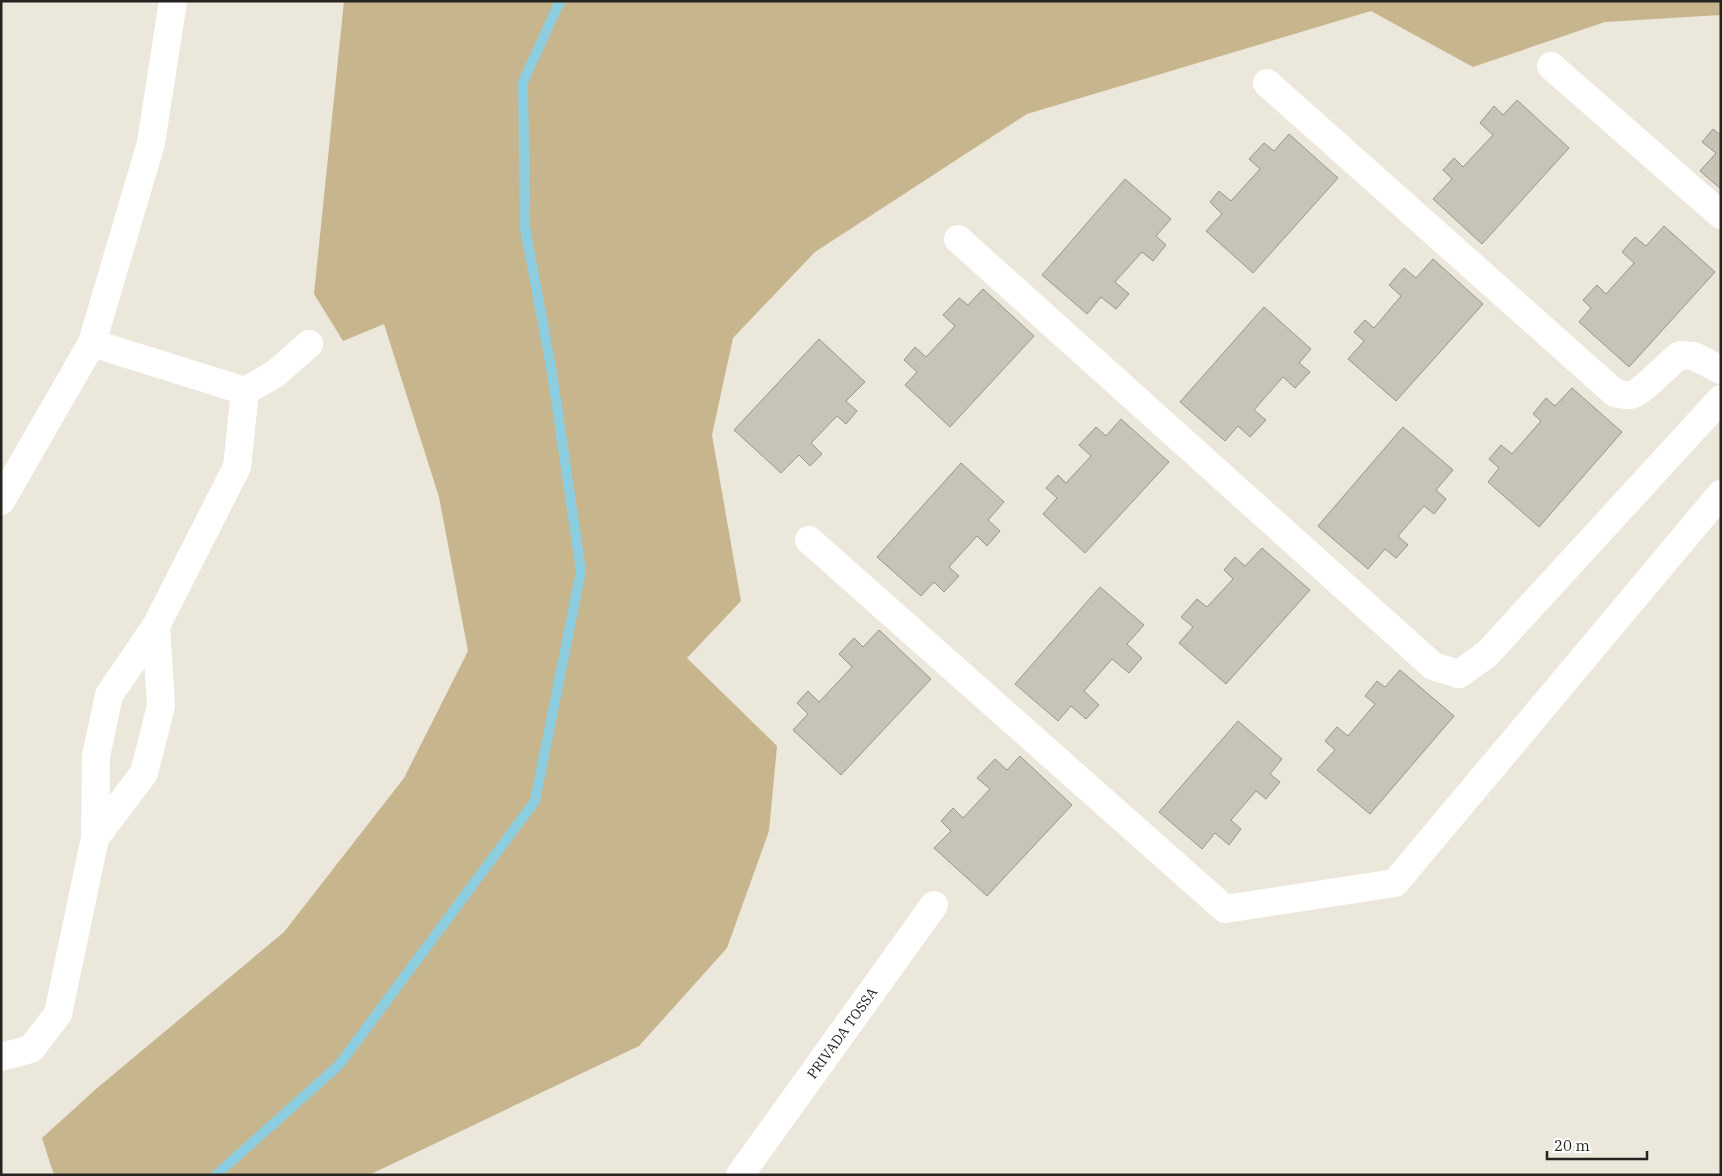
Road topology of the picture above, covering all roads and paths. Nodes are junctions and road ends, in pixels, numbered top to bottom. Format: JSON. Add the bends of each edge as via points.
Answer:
{"nodes":[{"id":1,"x":173,"y":1,"type":"edge"},
{"id":2,"x":1551,"y":66,"type":"dead end"},
{"id":3,"x":1267,"y":84,"type":"dead end"},
{"id":4,"x":1721,"y":215,"type":"edge"},
{"id":5,"x":958,"y":239,"type":"dead end"},
{"id":6,"x":92,"y":343,"type":"junction"},
{"id":7,"x":309,"y":344,"type":"dead end"},
{"id":8,"x":1721,"y":370,"type":"edge"},
{"id":9,"x":245,"y":392,"type":"junction"},
{"id":10,"x":1721,"y":399,"type":"edge"},
{"id":11,"x":1721,"y":494,"type":"edge"},
{"id":12,"x":1,"y":501,"type":"edge"},
{"id":13,"x":809,"y":540,"type":"dead end"},
{"id":14,"x":156,"y":626,"type":"junction"},
{"id":15,"x":95,"y":838,"type":"junction"},
{"id":16,"x":934,"y":905,"type":"dead end"},
{"id":17,"x":1,"y":1056,"type":"edge"},
{"id":18,"x":745,"y":1168,"type":"edge"},
{"id":19,"x":722,"y":1175,"type":"edge"}],
"edges":[{"from":1,"to":6,"type":"street","via":[[151,143]]},
{"from":2,"to":4,"type":"street"},
{"from":3,"to":8,"type":"street","via":[[1615,393],[1632,396],[1680,355],[1694,356]]},
{"from":5,"to":10,"type":"street","via":[[1433,666],[1459,674],[1487,654]]},
{"from":6,"to":9,"type":"street"},
{"from":6,"to":12,"type":"street"},
{"from":7,"to":9,"type":"street","via":[[275,374]]},
{"from":9,"to":14,"type":"street","via":[[237,467]]},
{"from":11,"to":13,"type":"street","via":[[1395,883],[1225,909]]},
{"from":14,"to":15,"type":"street","via":[[109,695],[96,756]]},
{"from":14,"to":15,"type":"street","via":[[161,706],[144,773]]},
{"from":15,"to":17,"type":"street","via":[[58,1014],[31,1049]]},
{"from":16,"to":18,"type":"street","name":"PRIVADA TOSSA"},
{"from":18,"to":19,"type":"street","name":"PRIVADA TOSSA"}]}
